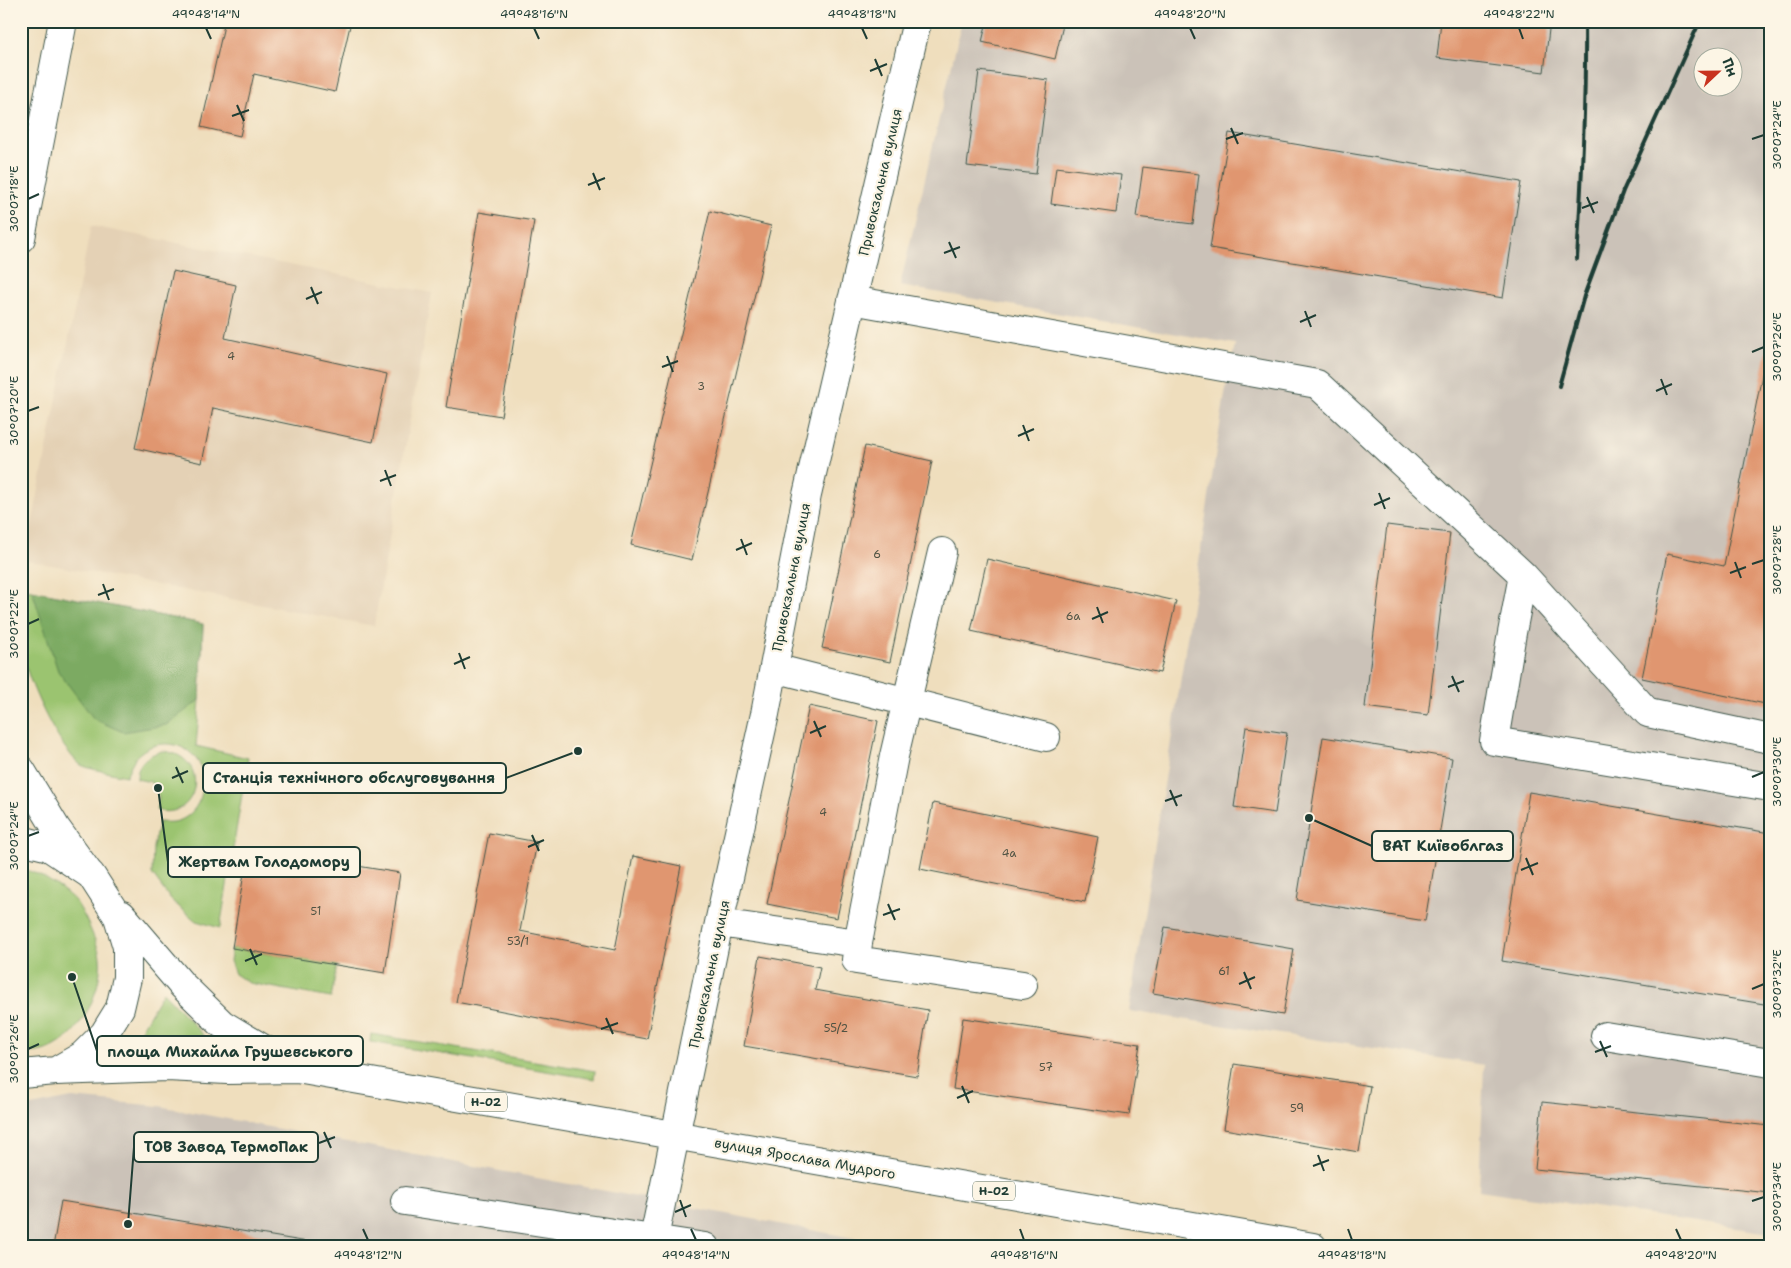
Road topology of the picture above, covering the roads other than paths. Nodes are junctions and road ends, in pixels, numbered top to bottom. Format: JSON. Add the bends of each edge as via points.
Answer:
{"nodes":[{"id":1,"x":63,"y":21,"type":"edge"},
{"id":2,"x":917,"y":21,"type":"edge"},
{"id":3,"x":25,"y":195,"type":"edge"},
{"id":4,"x":21,"y":238,"type":"edge"},
{"id":5,"x":852,"y":300,"type":"junction"},
{"id":6,"x":942,"y":552,"type":"dead end"},
{"id":7,"x":1523,"y":576,"type":"junction"},
{"id":8,"x":774,"y":668,"type":"junction"},
{"id":9,"x":907,"y":702,"type":"junction"},
{"id":10,"x":1046,"y":736,"type":"dead end"},
{"id":11,"x":1770,"y":739,"type":"edge"},
{"id":12,"x":21,"y":770,"type":"edge"},
{"id":13,"x":1770,"y":787,"type":"edge"},
{"id":14,"x":21,"y":840,"type":"edge"},
{"id":15,"x":96,"y":883,"type":"junction"},
{"id":16,"x":719,"y":923,"type":"junction"},
{"id":17,"x":858,"y":943,"type":"junction"},
{"id":18,"x":1023,"y":985,"type":"dead end"},
{"id":19,"x":1605,"y":1036,"type":"dead end"},
{"id":20,"x":1770,"y":1063,"type":"edge"},
{"id":21,"x":297,"y":1069,"type":"junction"},
{"id":22,"x":56,"y":1071,"type":"junction"},
{"id":23,"x":21,"y":1074,"type":"edge"},
{"id":24,"x":674,"y":1136,"type":"junction"},
{"id":25,"x":405,"y":1201,"type":"dead end"},
{"id":26,"x":654,"y":1238,"type":"junction"},
{"id":27,"x":705,"y":1247,"type":"edge"},
{"id":28,"x":1313,"y":1247,"type":"edge"}],
"edges":[{"from":1,"to":3,"type":"main road"},
{"from":2,"to":5,"type":"main road","name":"Привокзальна вулиця"},
{"from":3,"to":4,"type":"main road"},
{"from":5,"to":7,"type":"main road","via":[[1317,384]]},
{"from":5,"to":8,"type":"main road","name":"Привокзальна вулиця","via":[[807,495]]},
{"from":6,"to":9,"type":"main road"},
{"from":7,"to":11,"type":"main road","via":[[1648,713]]},
{"from":7,"to":13,"type":"main road","via":[[1494,741]]},
{"from":8,"to":9,"type":"main road"},
{"from":8,"to":16,"type":"main road","name":"Привокзальна вулиця"},
{"from":9,"to":10,"type":"main road"},
{"from":9,"to":17,"type":"main road"},
{"from":12,"to":15,"type":"main road","via":[[56,828]]},
{"from":14,"to":15,"type":"main road","number":"Н-02","via":[[49,847]]},
{"from":15,"to":21,"type":"main road","name":"вулиця Ярослава Мудрого","number":"Н-02","via":[[164,964],[222,1024]]},
{"from":15,"to":22,"type":"main road","number":"Н-02","via":[[118,917],[127,947],[128,978],[120,1008],[104,1034],[82,1056]]},
{"from":16,"to":17,"type":"main road"},
{"from":16,"to":24,"type":"main road","name":"Привокзальна вулиця"},
{"from":17,"to":18,"type":"main road","via":[[856,960]]},
{"from":19,"to":20,"type":"main road"},
{"from":21,"to":22,"type":"main road","name":"вулиця Ярослава Мудрого","number":"Н-02","via":[[166,1067]]},
{"from":21,"to":24,"type":"main road","name":"вулиця Ярослава Мудрого","number":"Н-02"},
{"from":22,"to":23,"type":"main road","number":"Н-02"},
{"from":24,"to":26,"type":"main road","name":"Привокзальна вулиця"},
{"from":24,"to":28,"type":"main road","name":"вулиця Ярослава Мудрого","number":"Н-02"},
{"from":25,"to":26,"type":"main road"},
{"from":26,"to":27,"type":"main road"}]}
